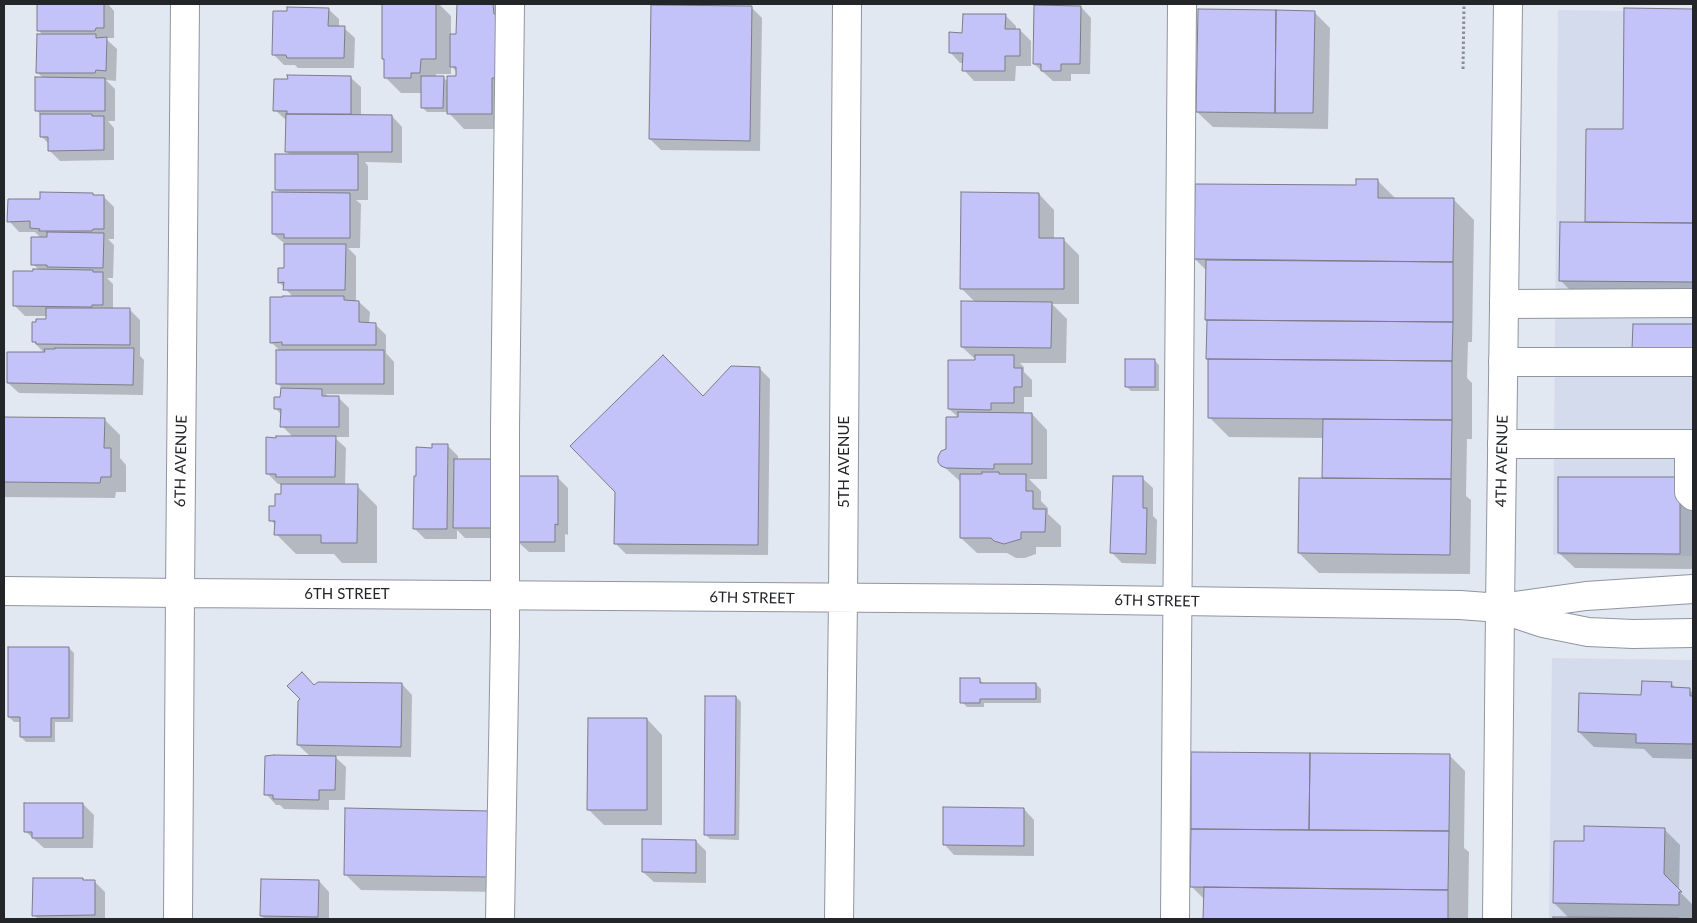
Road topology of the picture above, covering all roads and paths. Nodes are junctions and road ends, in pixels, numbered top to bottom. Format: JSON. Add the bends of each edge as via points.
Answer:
{"nodes":[{"id":1,"x":185,"y":4,"type":"edge"},
{"id":2,"x":510,"y":4,"type":"edge"},
{"id":3,"x":848,"y":4,"type":"edge"},
{"id":4,"x":1182,"y":4,"type":"edge"},
{"id":5,"x":1464,"y":4,"type":"edge"},
{"id":6,"x":1508,"y":4,"type":"edge"},
{"id":7,"x":1462,"y":69,"type":"dead end"},
{"id":8,"x":1693,"y":302,"type":"edge"},
{"id":9,"x":1504,"y":304,"type":"junction"},
{"id":10,"x":1503,"y":362,"type":"junction"},
{"id":11,"x":1693,"y":362,"type":"edge"},
{"id":12,"x":1502,"y":444,"type":"junction"},
{"id":13,"x":1691,"y":444,"type":"edge"},
{"id":14,"x":1693,"y":496,"type":"edge"},
{"id":15,"x":1693,"y":589,"type":"edge"},
{"id":16,"x":4,"y":591,"type":"edge"},
{"id":17,"x":180,"y":593,"type":"junction"},
{"id":18,"x":505,"y":596,"type":"junction"},
{"id":19,"x":843,"y":598,"type":"junction"},
{"id":20,"x":1177,"y":602,"type":"junction"},
{"id":21,"x":1500,"y":608,"type":"junction"},
{"id":22,"x":1693,"y":633,"type":"edge"},
{"id":23,"x":178,"y":919,"type":"edge"},
{"id":24,"x":500,"y":919,"type":"edge"},
{"id":25,"x":839,"y":919,"type":"edge"},
{"id":26,"x":1175,"y":919,"type":"edge"},
{"id":27,"x":1497,"y":919,"type":"edge"}],
"edges":[{"from":1,"to":17,"type":"main road","name":"6TH AVENUE"},
{"from":2,"to":18,"type":"main road"},
{"from":3,"to":19,"type":"main road","name":"5TH AVENUE"},
{"from":4,"to":20,"type":"main road"},
{"from":5,"to":7,"type":"path"},
{"from":6,"to":9,"type":"main road","name":"4TH AVENUE"},
{"from":8,"to":9,"type":"main road"},
{"from":9,"to":10,"type":"main road","name":"4TH AVENUE"},
{"from":10,"to":11,"type":"main road"},
{"from":10,"to":12,"type":"main road","name":"4TH AVENUE"},
{"from":12,"to":13,"type":"main road"},
{"from":12,"to":21,"type":"main road","name":"4TH AVENUE"},
{"from":13,"to":14,"type":"main road","via":[[1689,492]]},
{"from":15,"to":21,"type":"main road","via":[[1586,596]]},
{"from":16,"to":17,"type":"main road","name":"6TH STREET"},
{"from":17,"to":18,"type":"main road","name":"6TH STREET"},
{"from":17,"to":23,"type":"main road","name":"6TH AVENUE"},
{"from":18,"to":19,"type":"main road","name":"6TH STREET"},
{"from":18,"to":24,"type":"main road"},
{"from":19,"to":20,"type":"main road","name":"6TH STREET"},
{"from":19,"to":25,"type":"main road","name":"5TH AVENUE"},
{"from":20,"to":21,"type":"main road","name":"6TH STREET"},
{"from":20,"to":26,"type":"main road"},
{"from":21,"to":22,"type":"main road","via":[[1543,624],[1588,632]]},
{"from":21,"to":27,"type":"main road","name":"4TH AVENUE"}]}
